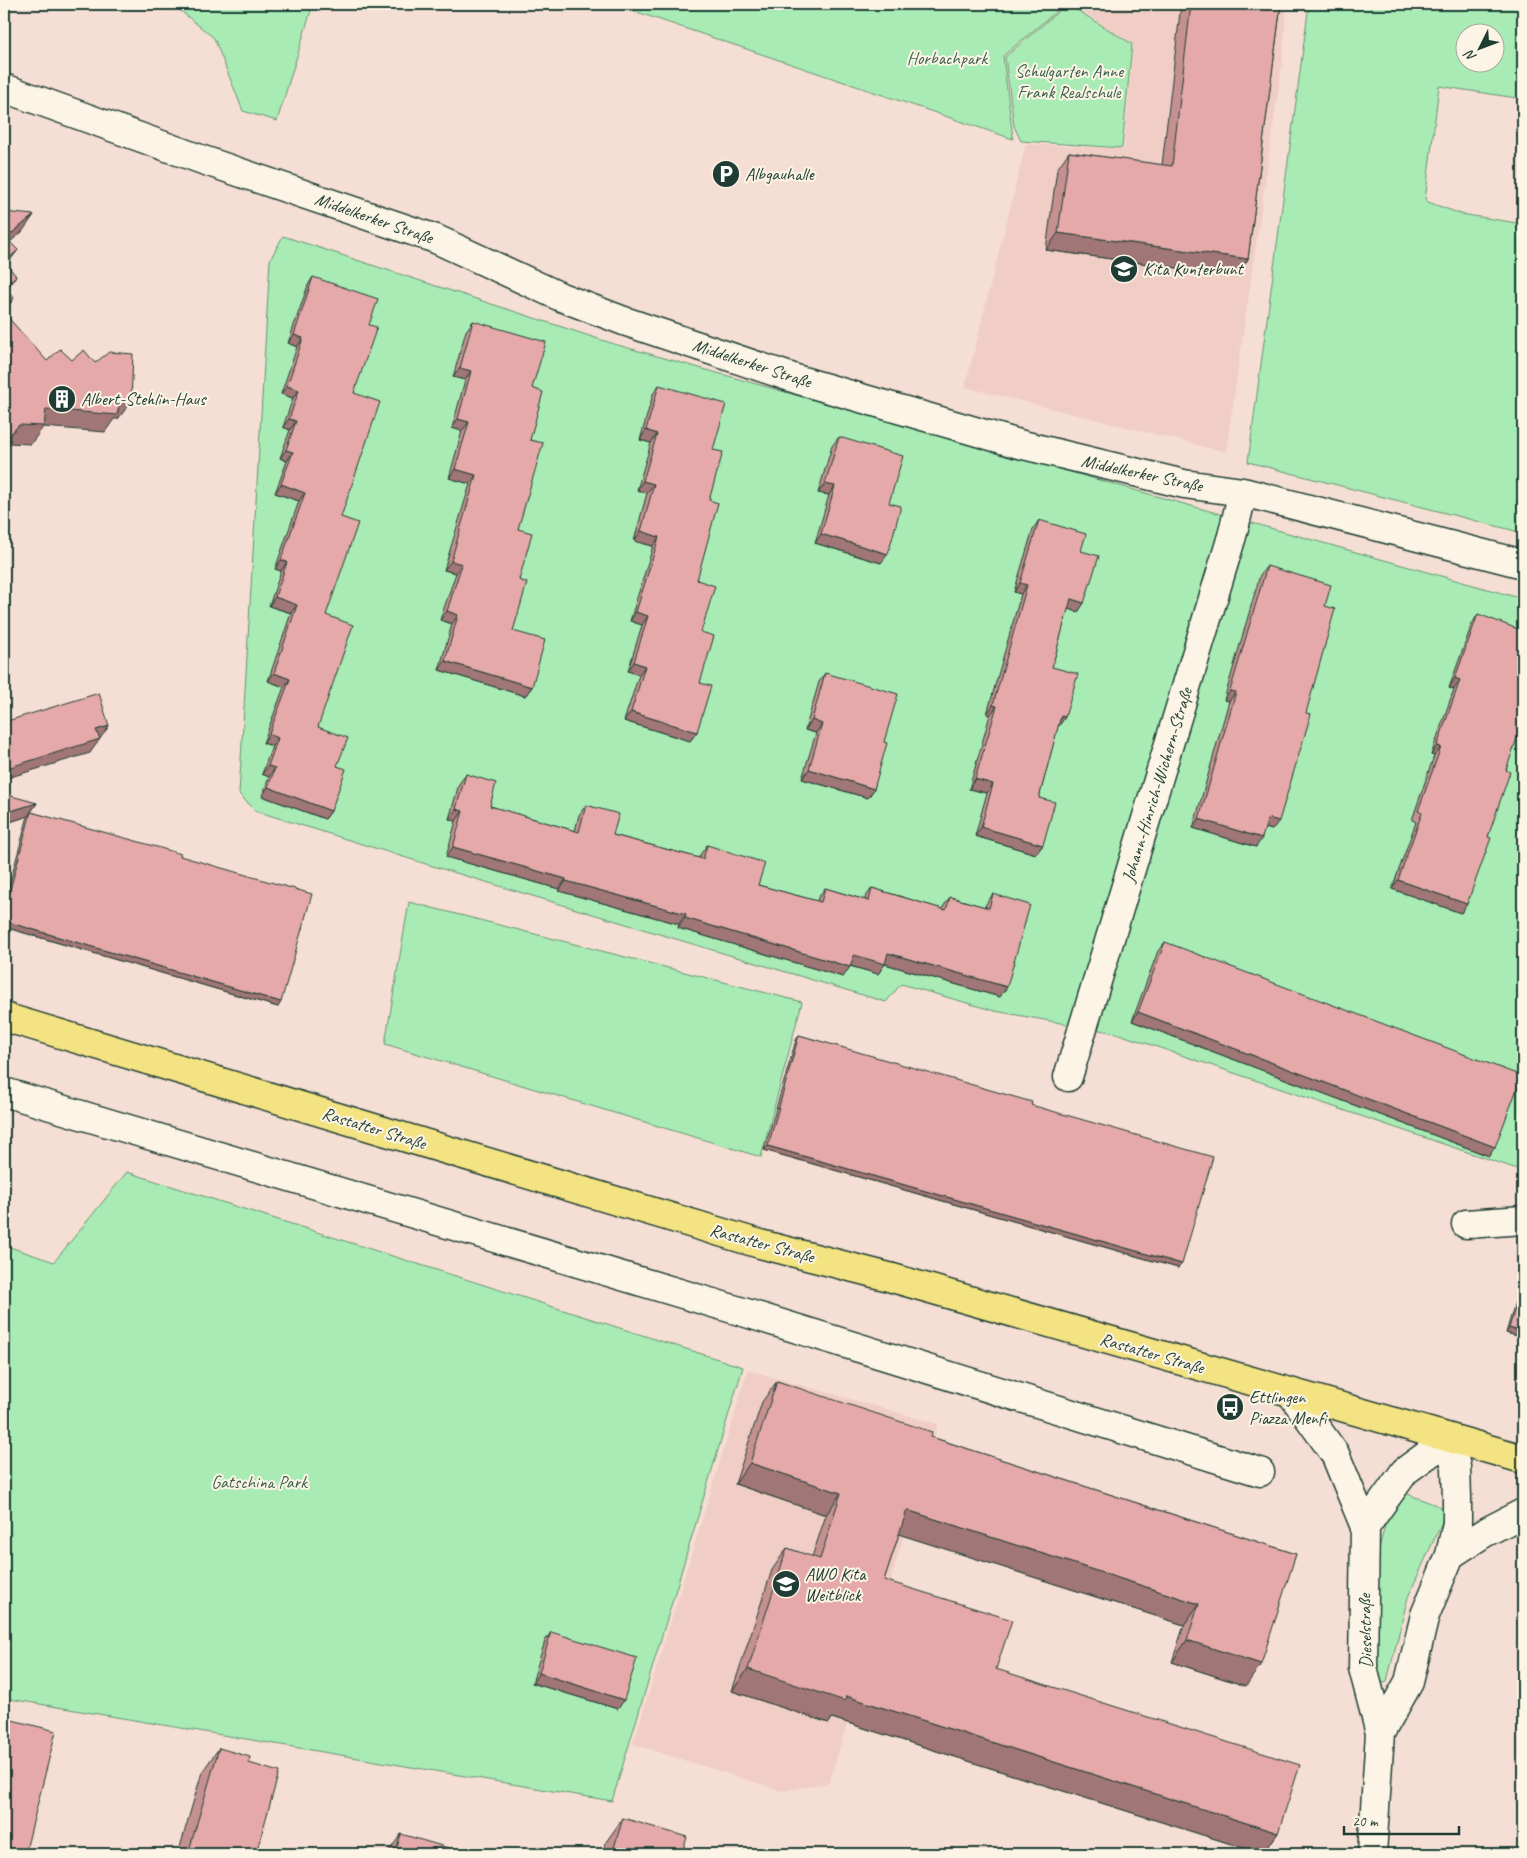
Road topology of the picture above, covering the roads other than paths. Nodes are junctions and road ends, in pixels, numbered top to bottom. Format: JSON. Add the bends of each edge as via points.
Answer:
{"nodes":[{"id":1,"x":4,"y":88,"type":"edge"},
{"id":2,"x":1244,"y":492,"type":"junction"},
{"id":3,"x":1523,"y":564,"type":"edge"},
{"id":4,"x":4,"y":1017,"type":"edge"},
{"id":5,"x":1068,"y":1077,"type":"dead end"},
{"id":6,"x":4,"y":1092,"type":"edge"},
{"id":7,"x":1523,"y":1220,"type":"edge"},
{"id":8,"x":1466,"y":1224,"type":"dead end"},
{"id":9,"x":1291,"y":1393,"type":"junction"},
{"id":10,"x":1449,"y":1438,"type":"junction"},
{"id":11,"x":1523,"y":1459,"type":"edge"},
{"id":12,"x":1260,"y":1472,"type":"dead end"},
{"id":13,"x":1523,"y":1513,"type":"edge"},
{"id":14,"x":1364,"y":1527,"type":"junction"},
{"id":15,"x":1450,"y":1556,"type":"junction"},
{"id":16,"x":1380,"y":1733,"type":"junction"},
{"id":17,"x":1372,"y":1854,"type":"edge"}],
"edges":[{"from":1,"to":2,"type":"street","name":"Middelkerker Straße","via":[[436,239],[561,298],[800,380],[1018,444],[1184,484]]},
{"from":2,"to":3,"type":"street","name":"Middelkerker Straße"},
{"from":2,"to":5,"type":"street","name":"Johann-Hinrich-Wichern-Straße"},
{"from":4,"to":9,"type":"main road","name":"Rastatter Straße","via":[[760,1244],[889,1276]]},
{"from":6,"to":12,"type":"street","via":[[743,1312]]},
{"from":7,"to":8,"type":"street"},
{"from":9,"to":10,"type":"main road","name":"Rastatter Straße"},
{"from":9,"to":14,"type":"street","name":"Dieselstraße","via":[[1335,1454]]},
{"from":10,"to":11,"type":"main road","name":"Rastatter Straße"},
{"from":10,"to":14,"type":"street","via":[[1405,1471]]},
{"from":10,"to":15,"type":"street","name":"Dieselstraße","via":[[1456,1467],[1457,1498],[1457,1523]]},
{"from":13,"to":15,"type":"street","via":[[1484,1533]]},
{"from":14,"to":16,"type":"street","name":"Dieselstraße","via":[[1363,1668]]},
{"from":15,"to":16,"type":"street","name":"Dieselstraße","via":[[1425,1614],[1409,1682]]},
{"from":16,"to":17,"type":"street","name":"Dieselstraße"}]}
